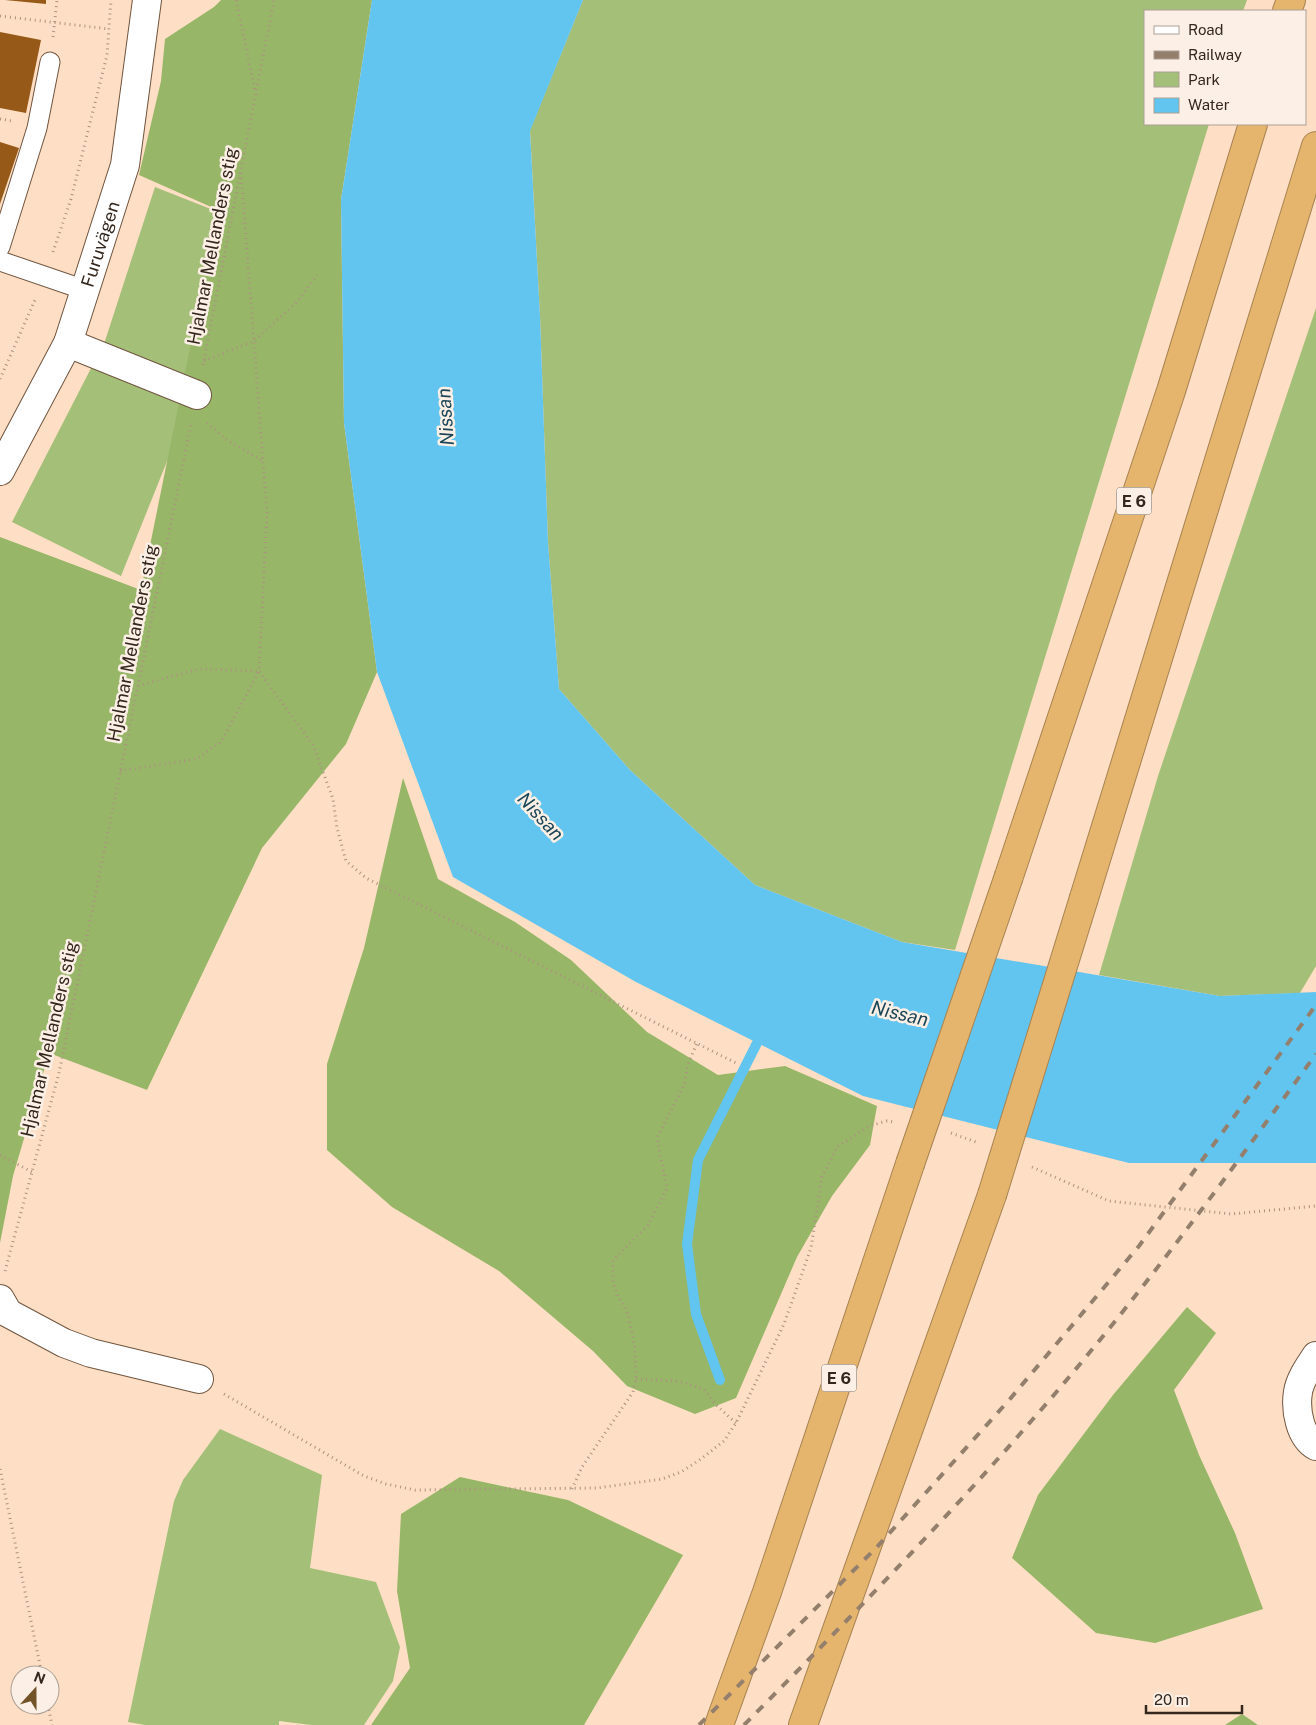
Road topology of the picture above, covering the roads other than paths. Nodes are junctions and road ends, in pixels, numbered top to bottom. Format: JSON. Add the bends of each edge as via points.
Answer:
{"nodes":[{"id":1,"x":146,"y":0,"type":"edge"},
{"id":2,"x":50,"y":62,"type":"road end"},
{"id":3,"x":1253,"y":125,"type":"edge"},
{"id":4,"x":1316,"y":146,"type":"edge"},
{"id":5,"x":0,"y":247,"type":"edge"},
{"id":6,"x":0,"y":261,"type":"edge"},
{"id":7,"x":85,"y":290,"type":"junction"},
{"id":8,"x":68,"y":343,"type":"junction"},
{"id":9,"x":195,"y":404,"type":"road end"},
{"id":10,"x":0,"y":471,"type":"edge"},
{"id":11,"x":1,"y":1289,"type":"edge"},
{"id":12,"x":1316,"y":1356,"type":"edge"},
{"id":13,"x":199,"y":1379,"type":"road end"},
{"id":14,"x":1316,"y":1446,"type":"edge"},
{"id":15,"x":719,"y":1725,"type":"edge"},
{"id":16,"x":803,"y":1725,"type":"edge"}],
"edges":[{"from":1,"to":7,"type":"street","name":"Furuvägen","via":[[125,165]]},
{"from":2,"to":5,"type":"lane","via":[[38,128]]},
{"from":3,"to":15,"type":"highway","number":"E 6","bridge":true,"via":[[1170,391],[1009,876],[768,1592]]},
{"from":4,"to":16,"type":"highway","bridge":true,"via":[[992,1195]]},
{"from":6,"to":7,"type":"lane"},
{"from":7,"to":8,"type":"street","name":"Furuvägen"},
{"from":8,"to":9,"type":"street"},
{"from":8,"to":10,"type":"street","name":"Furuvägen"},
{"from":11,"to":13,"type":"street","via":[[8,1313],[64,1343]]},
{"from":12,"to":14,"type":"street","via":[[1306,1370],[1298,1392],[1300,1423],[1309,1442]]}]}
